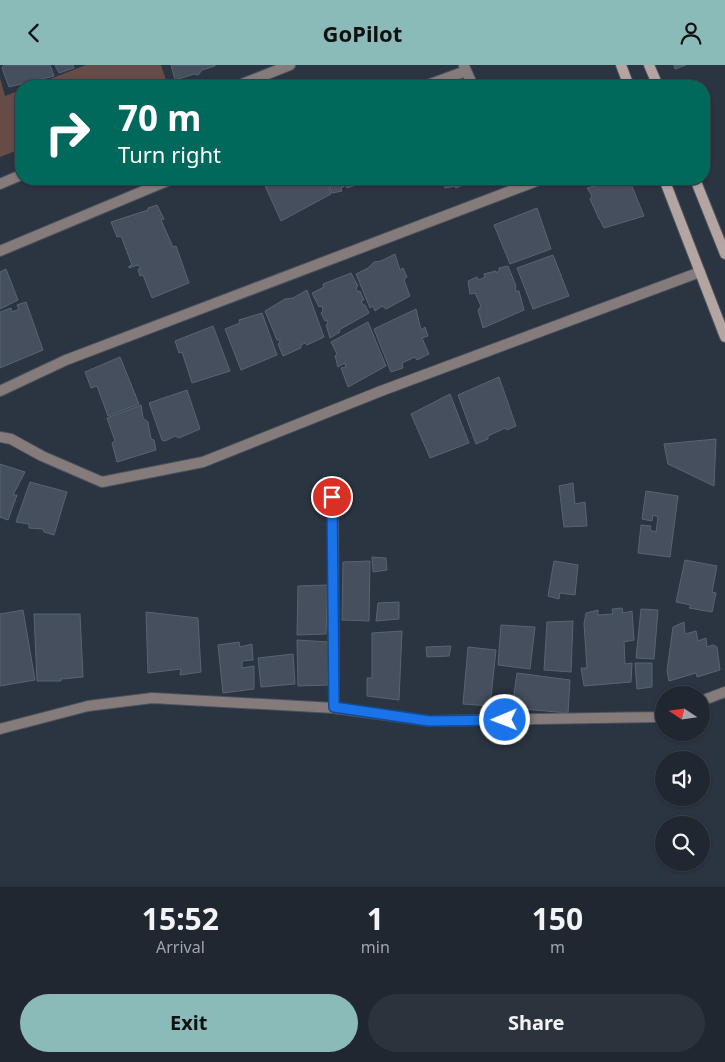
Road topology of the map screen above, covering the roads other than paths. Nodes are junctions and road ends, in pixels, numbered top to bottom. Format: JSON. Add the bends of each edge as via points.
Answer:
{"nodes":[{"id":1,"x":290,"y":65,"type":"edge"},
{"id":2,"x":620,"y":65,"type":"edge"},
{"id":3,"x":649,"y":65,"type":"edge"},
{"id":4,"x":465,"y":68,"type":"edge"},
{"id":5,"x":252,"y":80,"type":"edge"},
{"id":6,"x":438,"y":80,"type":"edge"},
{"id":7,"x":470,"y":80,"type":"edge"},
{"id":8,"x":626,"y":80,"type":"edge"},
{"id":9,"x":655,"y":80,"type":"edge"},
{"id":10,"x":15,"y":178,"type":"edge"},
{"id":11,"x":0,"y":184,"type":"edge"},
{"id":12,"x":158,"y":185,"type":"edge"},
{"id":13,"x":511,"y":185,"type":"edge"},
{"id":14,"x":666,"y":185,"type":"edge"},
{"id":15,"x":698,"y":185,"type":"edge"},
{"id":16,"x":722,"y":237,"type":"edge"},
{"id":17,"x":0,"y":251,"type":"edge"},
{"id":18,"x":725,"y":254,"type":"edge"},
{"id":19,"x":700,"y":272,"type":"junction"},
{"id":20,"x":725,"y":337,"type":"edge"},
{"id":21,"x":0,"y":391,"type":"edge"},
{"id":22,"x":0,"y":437,"type":"edge"},
{"id":23,"x":332,"y":497,"type":"dead end"},
{"id":24,"x":725,"y":692,"type":"edge"},
{"id":25,"x":710,"y":698,"type":"edge"},
{"id":26,"x":334,"y":707,"type":"junction"},
{"id":27,"x":655,"y":717,"type":"edge"},
{"id":28,"x":0,"y":729,"type":"edge"}],
"edges":[{"from":1,"to":5,"type":"street"},
{"from":2,"to":8,"type":"street"},
{"from":3,"to":9,"type":"street"},
{"from":4,"to":6,"type":"street"},
{"from":4,"to":7,"type":"street"},
{"from":10,"to":11,"type":"street"},
{"from":12,"to":17,"type":"street"},
{"from":13,"to":21,"type":"street","via":[[66,360]]},
{"from":14,"to":19,"type":"street"},
{"from":15,"to":16,"type":"street"},
{"from":16,"to":18,"type":"street"},
{"from":19,"to":20,"type":"street"},
{"from":19,"to":22,"type":"street","via":[[381,391],[203,462],[102,482],[11,439]]},
{"from":23,"to":26,"type":"street"},
{"from":24,"to":25,"type":"street"},
{"from":26,"to":27,"type":"street","via":[[429,721]]},
{"from":26,"to":28,"type":"street","via":[[152,698],[88,706]]}]}
